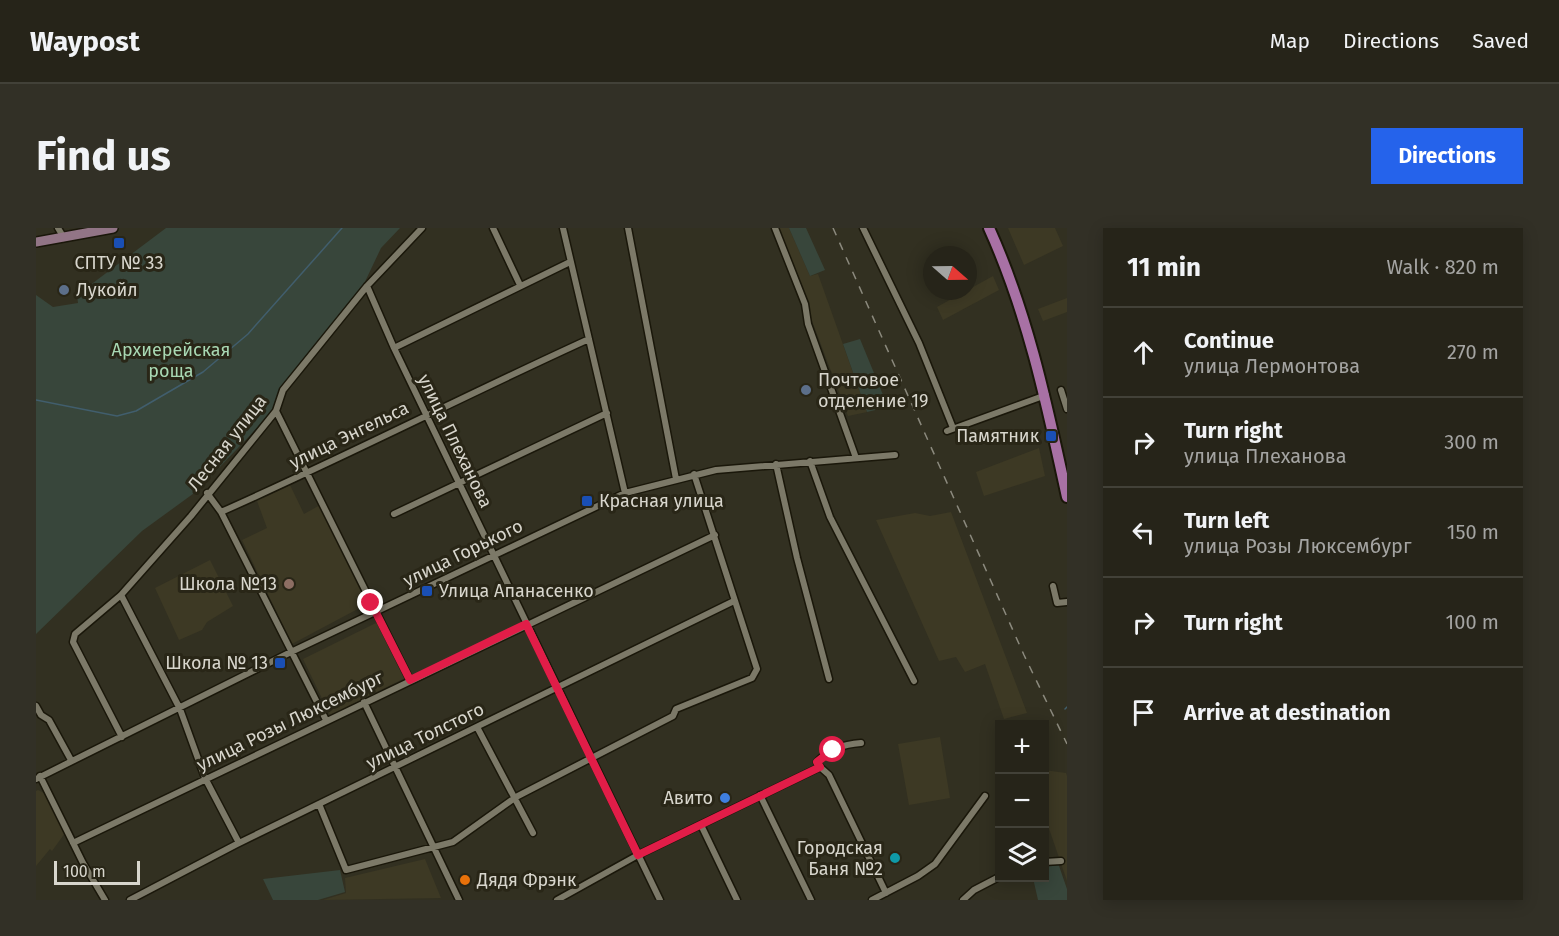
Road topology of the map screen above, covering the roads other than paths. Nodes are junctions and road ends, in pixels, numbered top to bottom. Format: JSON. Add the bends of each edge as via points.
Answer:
{"nodes":[{"id":1,"x":58,"y":228,"type":"edge"},
{"id":2,"x":112,"y":228,"type":"edge"},
{"id":3,"x":422,"y":228,"type":"edge"},
{"id":4,"x":493,"y":228,"type":"edge"},
{"id":5,"x":563,"y":228,"type":"edge"},
{"id":6,"x":628,"y":228,"type":"edge"},
{"id":7,"x":775,"y":228,"type":"edge"},
{"id":8,"x":863,"y":228,"type":"edge"},
{"id":9,"x":989,"y":228,"type":"edge"},
{"id":10,"x":65,"y":239,"type":"junction"},
{"id":11,"x":36,"y":242,"type":"edge"},
{"id":12,"x":570,"y":262,"type":"junction"},
{"id":13,"x":520,"y":285,"type":"junction"},
{"id":14,"x":367,"y":286,"type":"junction"},
{"id":15,"x":589,"y":339,"type":"junction"},
{"id":16,"x":394,"y":348,"type":"junction"},
{"id":17,"x":1061,"y":390,"type":"dead end"},
{"id":18,"x":1046,"y":395,"type":"junction"},
{"id":19,"x":1067,"y":409,"type":"edge"},
{"id":20,"x":276,"y":411,"type":"junction"},
{"id":21,"x":607,"y":413,"type":"junction"},
{"id":22,"x":425,"y":414,"type":"junction"},
{"id":23,"x":895,"y":455,"type":"dead end"},
{"id":24,"x":856,"y":458,"type":"junction"},
{"id":25,"x":1063,"y":459,"type":"edge"},
{"id":26,"x":810,"y":461,"type":"junction"},
{"id":27,"x":777,"y":464,"type":"junction"},
{"id":28,"x":307,"y":474,"type":"junction"},
{"id":29,"x":694,"y":474,"type":"junction"},
{"id":30,"x":676,"y":479,"type":"junction"},
{"id":31,"x":458,"y":482,"type":"junction"},
{"id":32,"x":207,"y":493,"type":"junction"},
{"id":33,"x":625,"y":493,"type":"junction"},
{"id":34,"x":1067,"y":497,"type":"edge"},
{"id":35,"x":221,"y":512,"type":"junction"},
{"id":36,"x":394,"y":514,"type":"dead end"},
{"id":37,"x":715,"y":535,"type":"junction"},
{"id":38,"x":493,"y":555,"type":"junction"},
{"id":39,"x":1053,"y":586,"type":"dead end"},
{"id":40,"x":121,"y":595,"type":"junction"},
{"id":41,"x":734,"y":601,"type":"junction"},
{"id":42,"x":1067,"y":602,"type":"edge"},
{"id":43,"x":375,"y":611,"type":"junction"},
{"id":44,"x":526,"y":624,"type":"junction"},
{"id":45,"x":291,"y":652,"type":"junction"},
{"id":46,"x":829,"y":679,"type":"dead end"},
{"id":47,"x":410,"y":680,"type":"junction"},
{"id":48,"x":914,"y":681,"type":"dead end"},
{"id":49,"x":557,"y":688,"type":"junction"},
{"id":50,"x":364,"y":702,"type":"junction"},
{"id":51,"x":36,"y":706,"type":"edge"},
{"id":52,"x":180,"y":709,"type":"junction"},
{"id":53,"x":326,"y":720,"type":"junction"},
{"id":54,"x":477,"y":727,"type":"junction"},
{"id":55,"x":122,"y":737,"type":"junction"},
{"id":56,"x":861,"y":743,"type":"dead end"},
{"id":57,"x":591,"y":758,"type":"junction"},
{"id":58,"x":71,"y":760,"type":"junction"},
{"id":59,"x":395,"y":767,"type":"junction"},
{"id":60,"x":820,"y":767,"type":"junction"},
{"id":61,"x":38,"y":777,"type":"edge"},
{"id":62,"x":204,"y":778,"type":"junction"},
{"id":63,"x":760,"y":795,"type":"junction"},
{"id":64,"x":985,"y":796,"type":"dead end"},
{"id":65,"x":516,"y":797,"type":"junction"},
{"id":66,"x":319,"y":804,"type":"junction"},
{"id":67,"x":701,"y":825,"type":"junction"},
{"id":68,"x":533,"y":833,"type":"dead end"},
{"id":69,"x":74,"y":843,"type":"junction"},
{"id":70,"x":239,"y":843,"type":"junction"},
{"id":71,"x":434,"y":847,"type":"junction"},
{"id":72,"x":638,"y":855,"type":"junction"},
{"id":73,"x":1061,"y":861,"type":"dead end"},
{"id":74,"x":1049,"y":862,"type":"edge"},
{"id":75,"x":995,"y":879,"type":"edge"},
{"id":76,"x":886,"y":893,"type":"junction"},
{"id":77,"x":105,"y":900,"type":"edge"},
{"id":78,"x":130,"y":900,"type":"edge"},
{"id":79,"x":459,"y":900,"type":"edge"},
{"id":80,"x":557,"y":900,"type":"edge"},
{"id":81,"x":660,"y":900,"type":"edge"},
{"id":82,"x":737,"y":900,"type":"edge"},
{"id":83,"x":811,"y":900,"type":"edge"},
{"id":84,"x":872,"y":900,"type":"edge"},
{"id":85,"x":963,"y":900,"type":"edge"}],
"edges":[{"from":1,"to":10,"type":"street"},
{"from":2,"to":10,"type":"main road"},
{"from":3,"to":14,"type":"street","name":"Лесная улица"},
{"from":4,"to":13,"type":"street"},
{"from":5,"to":12,"type":"street"},
{"from":6,"to":30,"type":"street"},
{"from":7,"to":24,"type":"street","via":[[805,304],[808,324]]},
{"from":8,"to":18,"type":"street","via":[[919,343],[950,430]]},
{"from":9,"to":18,"type":"main road","via":[[1019,302]]},
{"from":10,"to":11,"type":"main road"},
{"from":12,"to":13,"type":"street"},
{"from":12,"to":15,"type":"street"},
{"from":13,"to":16,"type":"street"},
{"from":14,"to":16,"type":"street","name":"улица Плеханова"},
{"from":14,"to":20,"type":"street","name":"Лесная улица","via":[[283,390]]},
{"from":15,"to":21,"type":"street"},
{"from":15,"to":22,"type":"street","name":"улица Энгельса"},
{"from":16,"to":22,"type":"street","name":"улица Плеханова"},
{"from":17,"to":19,"type":"street"},
{"from":18,"to":25,"type":"main road"},
{"from":20,"to":28,"type":"street"},
{"from":20,"to":32,"type":"street","name":"Лесная улица"},
{"from":21,"to":31,"type":"street"},
{"from":21,"to":33,"type":"street"},
{"from":22,"to":28,"type":"street","name":"улица Энгельса"},
{"from":22,"to":31,"type":"street","name":"улица Плеханова"},
{"from":23,"to":24,"type":"street","name":"улица Горького"},
{"from":24,"to":26,"type":"street","name":"улица Горького"},
{"from":25,"to":34,"type":"main road"},
{"from":26,"to":27,"type":"street","name":"улица Горького"},
{"from":26,"to":48,"type":"street","via":[[830,517]]},
{"from":27,"to":29,"type":"street","name":"улица Горького"},
{"from":27,"to":46,"type":"street"},
{"from":28,"to":35,"type":"street","name":"улица Энгельса"},
{"from":28,"to":43,"type":"street"},
{"from":29,"to":30,"type":"street","name":"улица Горького"},
{"from":29,"to":37,"type":"street"},
{"from":30,"to":33,"type":"street","name":"улица Горького"},
{"from":31,"to":36,"type":"street"},
{"from":31,"to":38,"type":"street","name":"улица Плеханова"},
{"from":32,"to":35,"type":"street"},
{"from":32,"to":40,"type":"street","name":"Лесная улица"},
{"from":33,"to":38,"type":"street","name":"улица Горького"},
{"from":35,"to":45,"type":"street"},
{"from":37,"to":41,"type":"street"},
{"from":37,"to":44,"type":"street","name":"улица Розы Люксембург"},
{"from":38,"to":43,"type":"street","name":"улица Горького"},
{"from":38,"to":44,"type":"street","name":"улица Плеханова"},
{"from":39,"to":42,"type":"street","via":[[1056,603]]},
{"from":40,"to":52,"type":"street"},
{"from":40,"to":55,"type":"street","name":"Лесная улица","via":[[75,634],[73,642]]},
{"from":41,"to":49,"type":"street","name":"улица Толстого"},
{"from":41,"to":57,"type":"street","via":[[757,669],[752,678],[676,710],[673,716]]},
{"from":43,"to":45,"type":"street","name":"улица Горького"},
{"from":43,"to":47,"type":"street"},
{"from":44,"to":47,"type":"street","name":"улица Розы Люксембург"},
{"from":44,"to":49,"type":"street","name":"улица Плеханова"},
{"from":45,"to":52,"type":"street","name":"улица Горького"},
{"from":45,"to":53,"type":"street"},
{"from":47,"to":50,"type":"street","name":"улица Розы Люксембург"},
{"from":49,"to":54,"type":"street","name":"улица Толстого"},
{"from":49,"to":57,"type":"street","name":"улица Плеханова"},
{"from":50,"to":53,"type":"street","name":"улица Розы Люксембург"},
{"from":50,"to":59,"type":"street"},
{"from":51,"to":58,"type":"street","via":[[49,720]]},
{"from":52,"to":55,"type":"street","name":"улица Горького"},
{"from":52,"to":62,"type":"street"},
{"from":53,"to":62,"type":"street","name":"улица Розы Люксембург"},
{"from":54,"to":59,"type":"street","name":"улица Толстого"},
{"from":54,"to":65,"type":"street"},
{"from":55,"to":58,"type":"street","name":"улица Горького"},
{"from":56,"to":60,"type":"street","via":[[846,744],[824,754],[817,762]]},
{"from":57,"to":65,"type":"street"},
{"from":57,"to":72,"type":"street","name":"улица Плеханова"},
{"from":58,"to":61,"type":"street","name":"улица Горького"},
{"from":59,"to":66,"type":"street","name":"улица Толстого"},
{"from":59,"to":71,"type":"street"},
{"from":60,"to":63,"type":"street"},
{"from":60,"to":76,"type":"street","via":[[829,775]]},
{"from":61,"to":69,"type":"street"},
{"from":62,"to":69,"type":"street","name":"улица Розы Люксембург"},
{"from":62,"to":70,"type":"street"},
{"from":63,"to":67,"type":"street"},
{"from":63,"to":83,"type":"street"},
{"from":64,"to":76,"type":"street","via":[[935,864]]},
{"from":65,"to":68,"type":"street"},
{"from":65,"to":71,"type":"street","via":[[453,842]]},
{"from":66,"to":70,"type":"street","name":"улица Толстого"},
{"from":66,"to":71,"type":"street","via":[[346,870]]},
{"from":67,"to":72,"type":"street"},
{"from":67,"to":82,"type":"street"},
{"from":69,"to":77,"type":"street"},
{"from":70,"to":78,"type":"street","name":"улица Толстого"},
{"from":71,"to":79,"type":"street"},
{"from":72,"to":80,"type":"street"},
{"from":72,"to":81,"type":"street","name":"улица Плеханова"},
{"from":73,"to":74,"type":"street"},
{"from":75,"to":85,"type":"street"},
{"from":76,"to":84,"type":"street"}]}
